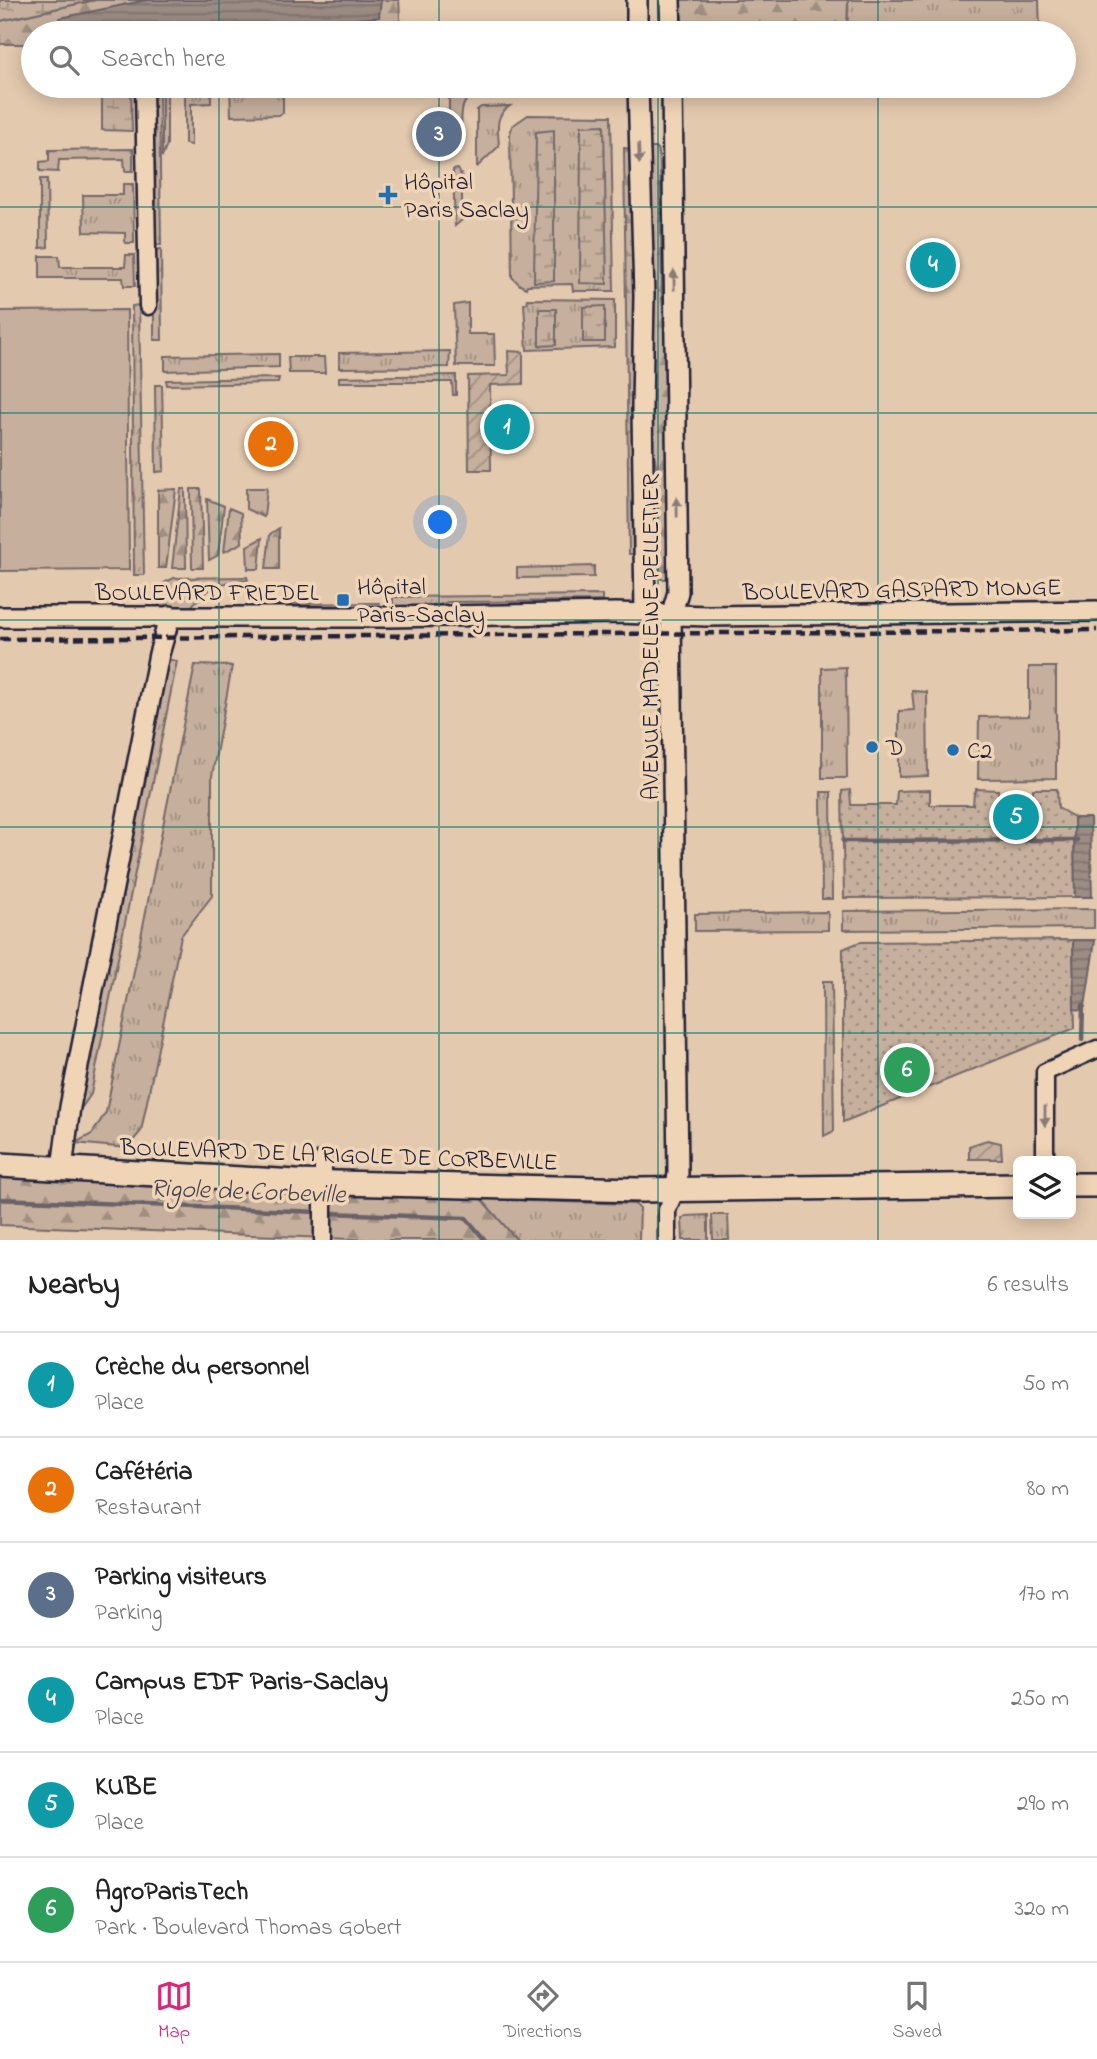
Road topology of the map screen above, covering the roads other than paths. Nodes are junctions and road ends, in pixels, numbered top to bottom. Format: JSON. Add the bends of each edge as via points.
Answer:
{"nodes":[{"id":1,"x":636,"y":0,"type":"edge"},
{"id":2,"x":670,"y":0,"type":"edge"},
{"id":3,"x":637,"y":21,"type":"edge"},
{"id":4,"x":671,"y":21,"type":"edge"},
{"id":5,"x":144,"y":98,"type":"edge"},
{"id":6,"x":638,"y":98,"type":"edge"},
{"id":7,"x":672,"y":98,"type":"edge"},
{"id":8,"x":148,"y":306,"type":"dead end"},
{"id":9,"x":1097,"y":611,"type":"edge"},
{"id":10,"x":645,"y":614,"type":"junction"},
{"id":11,"x":170,"y":616,"type":"junction"},
{"id":12,"x":671,"y":616,"type":"junction"},
{"id":13,"x":708,"y":616,"type":"joint"},
{"id":14,"x":0,"y":617,"type":"edge"},
{"id":15,"x":1097,"y":1049,"type":"edge"},
{"id":16,"x":1045,"y":1156,"type":"edge"},
{"id":17,"x":323,"y":1159,"type":"dead end"},
{"id":18,"x":0,"y":1165,"type":"edge"},
{"id":19,"x":62,"y":1168,"type":"junction"},
{"id":20,"x":1013,"y":1185,"type":"edge"},
{"id":21,"x":1076,"y":1185,"type":"edge"},
{"id":22,"x":1097,"y":1185,"type":"edge"},
{"id":23,"x":676,"y":1189,"type":"junction"},
{"id":24,"x":323,"y":1193,"type":"junction"},
{"id":25,"x":323,"y":1234,"type":"edge"},
{"id":26,"x":667,"y":1240,"type":"edge"}],
"edges":[{"from":1,"to":3,"type":"street"},
{"from":2,"to":4,"type":"street"},
{"from":5,"to":8,"type":"street"},
{"from":6,"to":10,"type":"street","name":"AVENUE MADELEINE PELLETIER","one_way":true},
{"from":12,"to":7,"type":"street","name":"AVENUE MADELEINE PELLETIER","one_way":true,"via":[[678,592]]},
{"from":9,"to":13,"type":"street","name":"BOULEVARD GASPARD MONGE"},
{"from":10,"to":11,"type":"street","name":"BOULEVARD FRIEDEL"},
{"from":10,"to":12,"type":"street","name":"BOULEVARD FRIEDEL"},
{"from":11,"to":14,"type":"street","name":"BOULEVARD FRIEDEL"},
{"from":11,"to":19,"type":"street","via":[[69,1107]]},
{"from":12,"to":13,"type":"street","name":"BOULEVARD FRIEDEL"},
{"from":12,"to":23,"type":"street","name":"AVENUE MADELEINE PELLETIER"},
{"from":15,"to":16,"type":"street","one_way":true,"via":[[1045,1072]]},
{"from":17,"to":24,"type":"street"},
{"from":18,"to":19,"type":"main road","name":"BOULEVARD DE LA RIGOLE DE CORBEVILLE"},
{"from":19,"to":24,"type":"main road","name":"BOULEVARD DE LA RIGOLE DE CORBEVILLE"},
{"from":20,"to":23,"type":"main road","name":"BOULEVARD DE LA RIGOLE DE CORBEVILLE"},
{"from":21,"to":22,"type":"main road"},
{"from":23,"to":24,"type":"main road","name":"BOULEVARD DE LA RIGOLE DE CORBEVILLE"},
{"from":23,"to":26,"type":"street","via":[[667,1210]]},
{"from":24,"to":25,"type":"street"}]}
